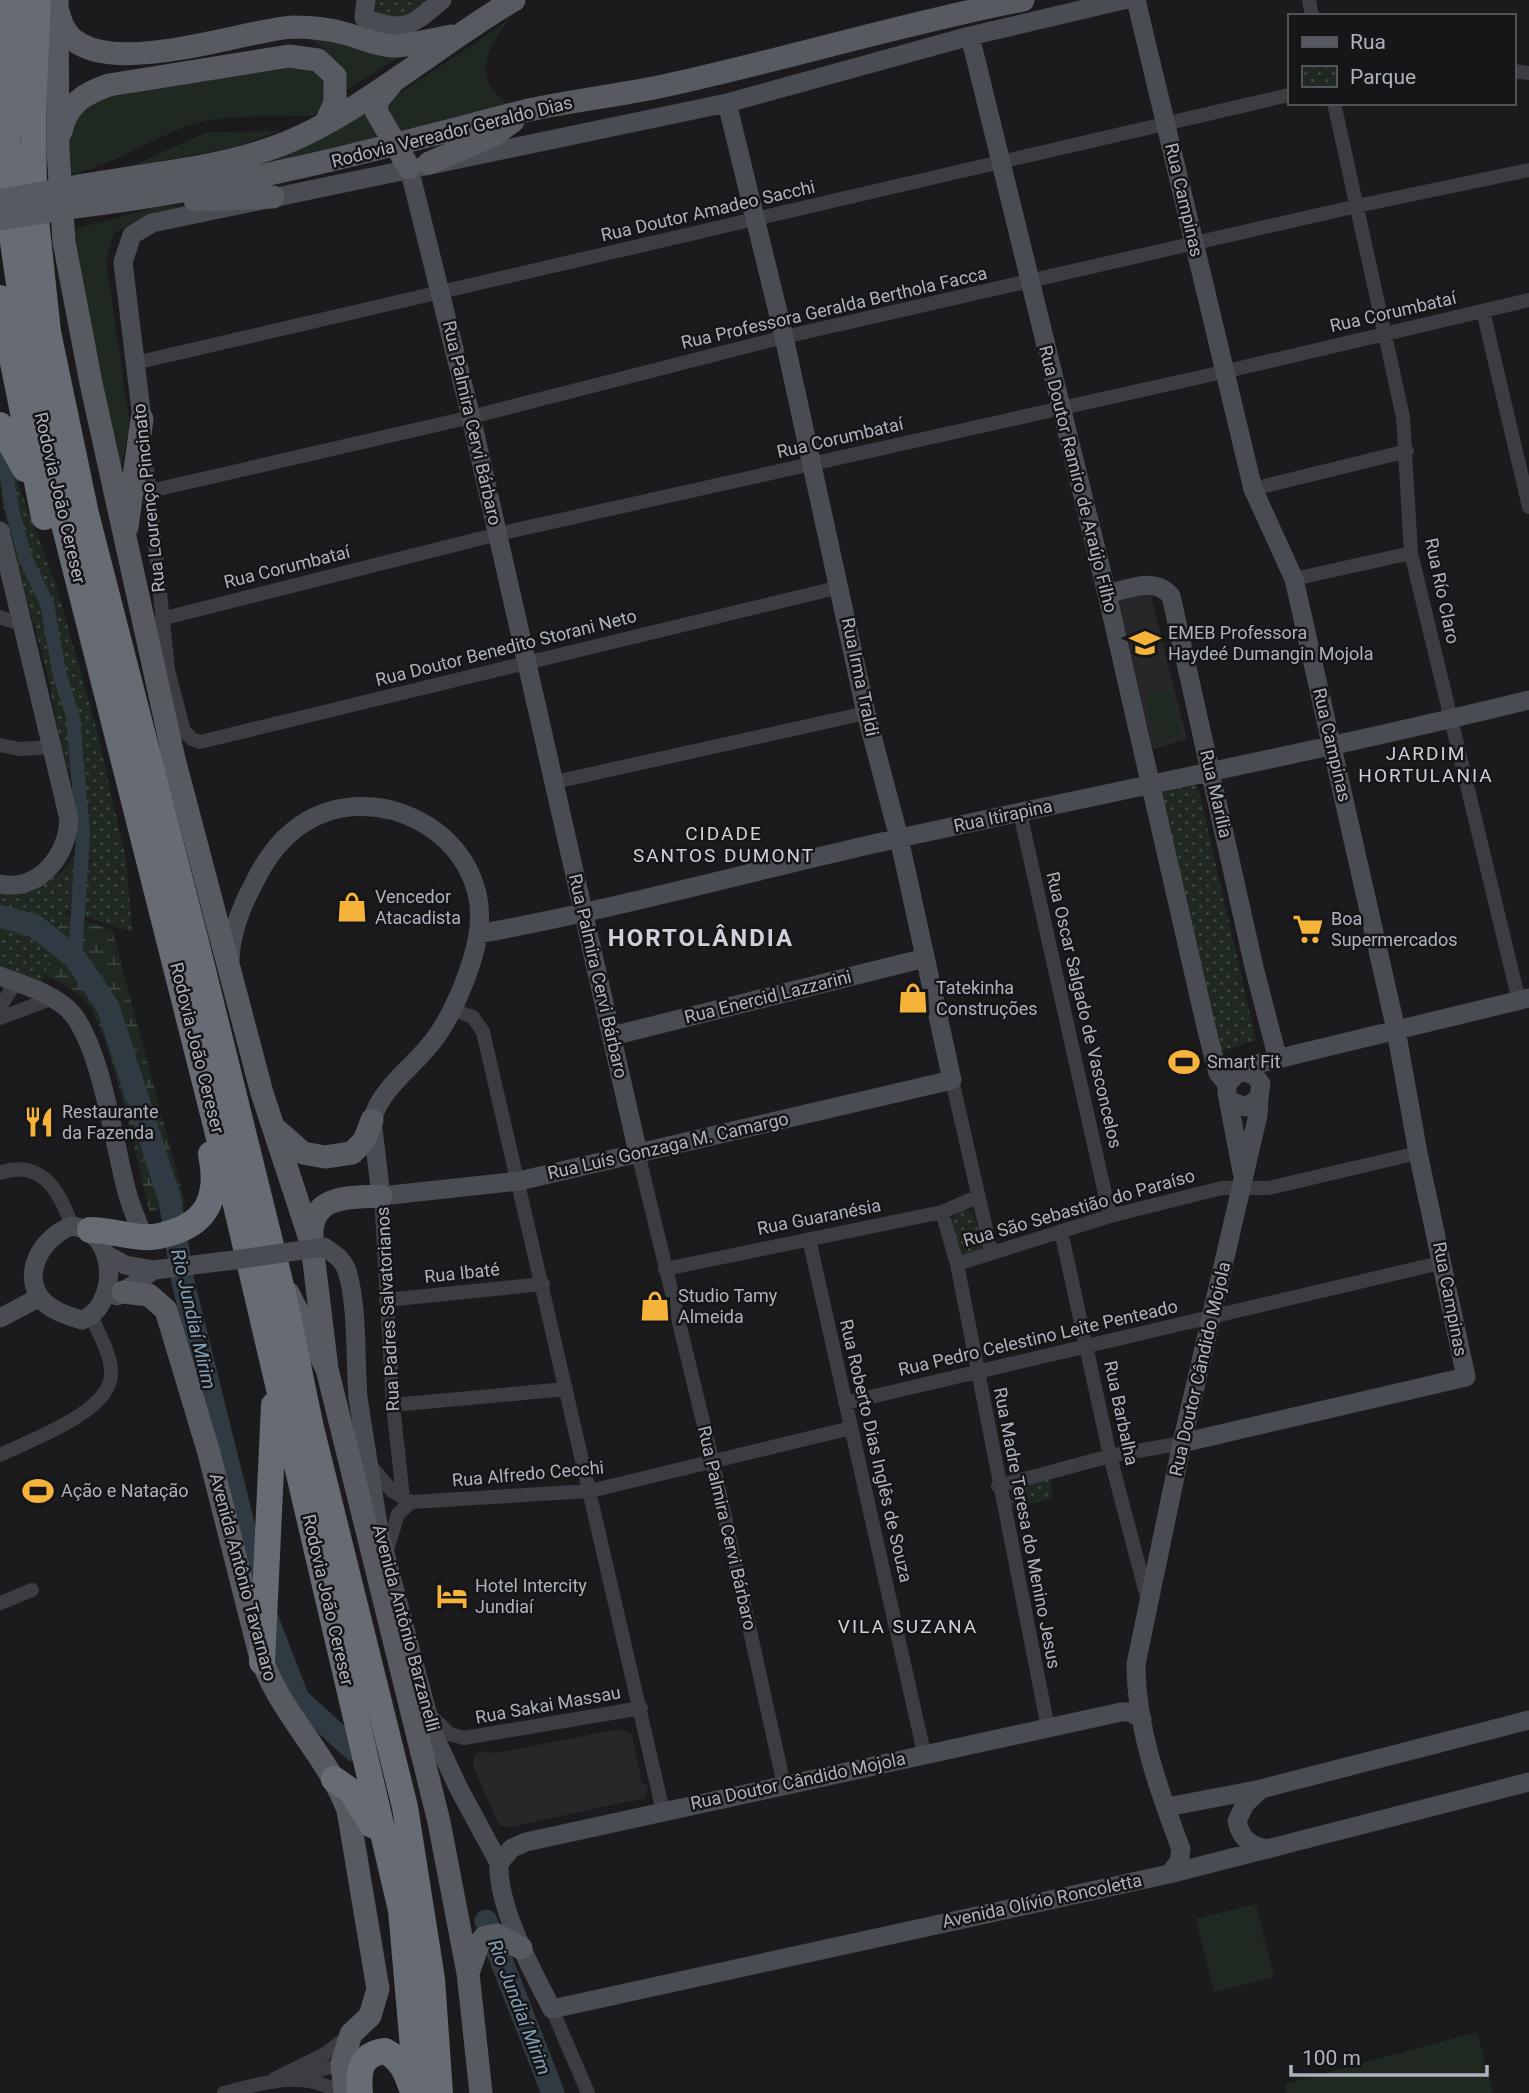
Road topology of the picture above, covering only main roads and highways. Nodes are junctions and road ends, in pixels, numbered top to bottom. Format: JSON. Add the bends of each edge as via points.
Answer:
{"nodes":[{"id":1,"x":13,"y":0,"type":"edge"},
{"id":2,"x":38,"y":0,"type":"edge"},
{"id":3,"x":58,"y":0,"type":"edge"},
{"id":4,"x":514,"y":0,"type":"edge"},
{"id":5,"x":956,"y":0,"type":"edge"},
{"id":6,"x":1023,"y":0,"type":"edge"},
{"id":7,"x":937,"y":17,"type":"junction"},
{"id":8,"x":462,"y":33,"type":"junction"},
{"id":9,"x":399,"y":75,"type":"junction"},
{"id":10,"x":519,"y":113,"type":"junction"},
{"id":11,"x":327,"y":120,"type":"junction"},
{"id":12,"x":396,"y":146,"type":"junction"},
{"id":13,"x":58,"y":151,"type":"junction"},
{"id":14,"x":80,"y":196,"type":"junction"},
{"id":15,"x":273,"y":197,"type":"road end"},
{"id":16,"x":0,"y":201,"type":"edge"},
{"id":17,"x":129,"y":201,"type":"junction"},
{"id":18,"x":0,"y":219,"type":"edge"},
{"id":19,"x":0,"y":298,"type":"edge"},
{"id":20,"x":142,"y":419,"type":"road end"},
{"id":21,"x":0,"y":425,"type":"edge"},
{"id":22,"x":44,"y":517,"type":"junction"},
{"id":23,"x":125,"y":541,"type":"junction"},
{"id":24,"x":88,"y":623,"type":"junction"},
{"id":25,"x":180,"y":983,"type":"junction"},
{"id":26,"x":372,"y":1120,"type":"road end"},
{"id":27,"x":274,"y":1126,"type":"junction"},
{"id":28,"x":381,"y":1196,"type":"road end"},
{"id":29,"x":81,"y":1228,"type":"road end"},
{"id":30,"x":312,"y":1245,"type":"junction"},
{"id":31,"x":275,"y":1267,"type":"junction"},
{"id":32,"x":123,"y":1292,"type":"road end"},
{"id":33,"x":327,"y":1369,"type":"junction"},
{"id":34,"x":276,"y":1372,"type":"junction"},
{"id":35,"x":262,"y":1651,"type":"junction"},
{"id":36,"x":334,"y":1779,"type":"junction"},
{"id":37,"x":401,"y":1910,"type":"junction"},
{"id":38,"x":514,"y":1944,"type":"road end"},
{"id":39,"x":471,"y":1967,"type":"junction"},
{"id":40,"x":351,"y":2065,"type":"junction"},
{"id":41,"x":345,"y":2093,"type":"edge"},
{"id":42,"x":360,"y":2093,"type":"edge"},
{"id":43,"x":415,"y":2093,"type":"edge"},
{"id":44,"x":440,"y":2093,"type":"edge"},
{"id":45,"x":481,"y":2093,"type":"edge"}],
"edges":[{"from":1,"to":24,"type":"highway","name":"Rodovia João Cereser","via":[[7,140],[12,235],[30,361]]},
{"from":2,"to":31,"type":"highway","name":"Rodovia João Cereser","via":[[34,201],[48,332],[86,514]]},
{"from":3,"to":8,"type":"main road","via":[[60,18],[74,41],[108,54],[137,55],[275,28],[314,28],[392,46]]},
{"from":3,"to":13,"type":"main road"},
{"from":4,"to":8,"type":"main road","name":"Rodovia Vereador Geraldo Dias"},
{"from":5,"to":7,"type":"main road"},
{"from":6,"to":7,"type":"main road","name":"Rodovia Vereador Geraldo Dias"},
{"from":7,"to":10,"type":"main road","name":"Rodovia Vereador Geraldo Dias","via":[[671,85]]},
{"from":8,"to":9,"type":"main road","name":"Rodovia Vereador Geraldo Dias"},
{"from":9,"to":11,"type":"main road","name":"Rodovia Vereador Geraldo Dias"},
{"from":9,"to":12,"type":"main road","via":[[378,100],[376,111]]},
{"from":10,"to":12,"type":"main road","name":"Rodovia Vereador Geraldo Dias"},
{"from":10,"to":12,"type":"main road","via":[[494,135],[419,166]]},
{"from":11,"to":13,"type":"main road","via":[[335,103],[335,76],[318,60],[289,56],[88,92],[76,101],[62,126]]},
{"from":11,"to":14,"type":"main road","name":"Rodovia Vereador Geraldo Dias","via":[[251,155]]},
{"from":12,"to":17,"type":"main road","name":"Rodovia Vereador Geraldo Dias"},
{"from":13,"to":23,"type":"main road","via":[[64,242]]},
{"from":14,"to":16,"type":"main road","name":"Rodovia Vereador Geraldo Dias","bridge":true},
{"from":14,"to":17,"type":"main road","name":"Rodovia Vereador Geraldo Dias"},
{"from":14,"to":18,"type":"main road","name":"Rodovia Vereador Geraldo Dias","bridge":true},
{"from":15,"to":17,"type":"main road"},
{"from":19,"to":22,"type":"highway"},
{"from":20,"to":23,"type":"main road"},
{"from":21,"to":22,"type":"highway","via":[[27,473]]},
{"from":22,"to":24,"type":"highway"},
{"from":23,"to":27,"type":"main road","via":[[174,759]]},
{"from":24,"to":25,"type":"highway","name":"Rodovia João Cereser"},
{"from":25,"to":29,"type":"highway","via":[[214,1175],[208,1205],[188,1228],[112,1244]]},
{"from":25,"to":34,"type":"highway","name":"Rodovia João Cereser"},
{"from":26,"to":27,"type":"main road","via":[[364,1141],[352,1153],[325,1157],[303,1153]]},
{"from":27,"to":30,"type":"main road"},
{"from":28,"to":30,"type":"main road","via":[[327,1202],[316,1212]]},
{"from":30,"to":33,"type":"main road"},
{"from":31,"to":33,"type":"main road"},
{"from":31,"to":44,"type":"highway","name":"Rodovia João Cereser","via":[[405,1807],[432,1979]]},
{"from":32,"to":35,"type":"main road","name":"Avenida Antônio Tavarnaro","via":[[149,1295],[166,1310]]},
{"from":33,"to":39,"type":"main road"},
{"from":34,"to":35,"type":"highway"},
{"from":34,"to":37,"type":"highway","name":"Rodovia João Cereser"},
{"from":35,"to":36,"type":"main road","name":"Avenida Antônio Tavarnaro","via":[[271,1686]]},
{"from":36,"to":37,"type":"highway","via":[[351,1791],[369,1817]]},
{"from":36,"to":40,"type":"main road","name":"Avenida Antônio Tavarnaro","via":[[352,1826],[378,1989],[370,2016],[351,2035]]},
{"from":37,"to":43,"type":"highway","name":"Rodovia João Cereser"},
{"from":38,"to":39,"type":"main road","via":[[497,1935],[485,1937]]},
{"from":39,"to":45,"type":"main road"},
{"from":40,"to":41,"type":"main road"},
{"from":40,"to":42,"type":"highway"},
{"from":40,"to":43,"type":"highway","via":[[385,2051],[405,2068]]}]}
